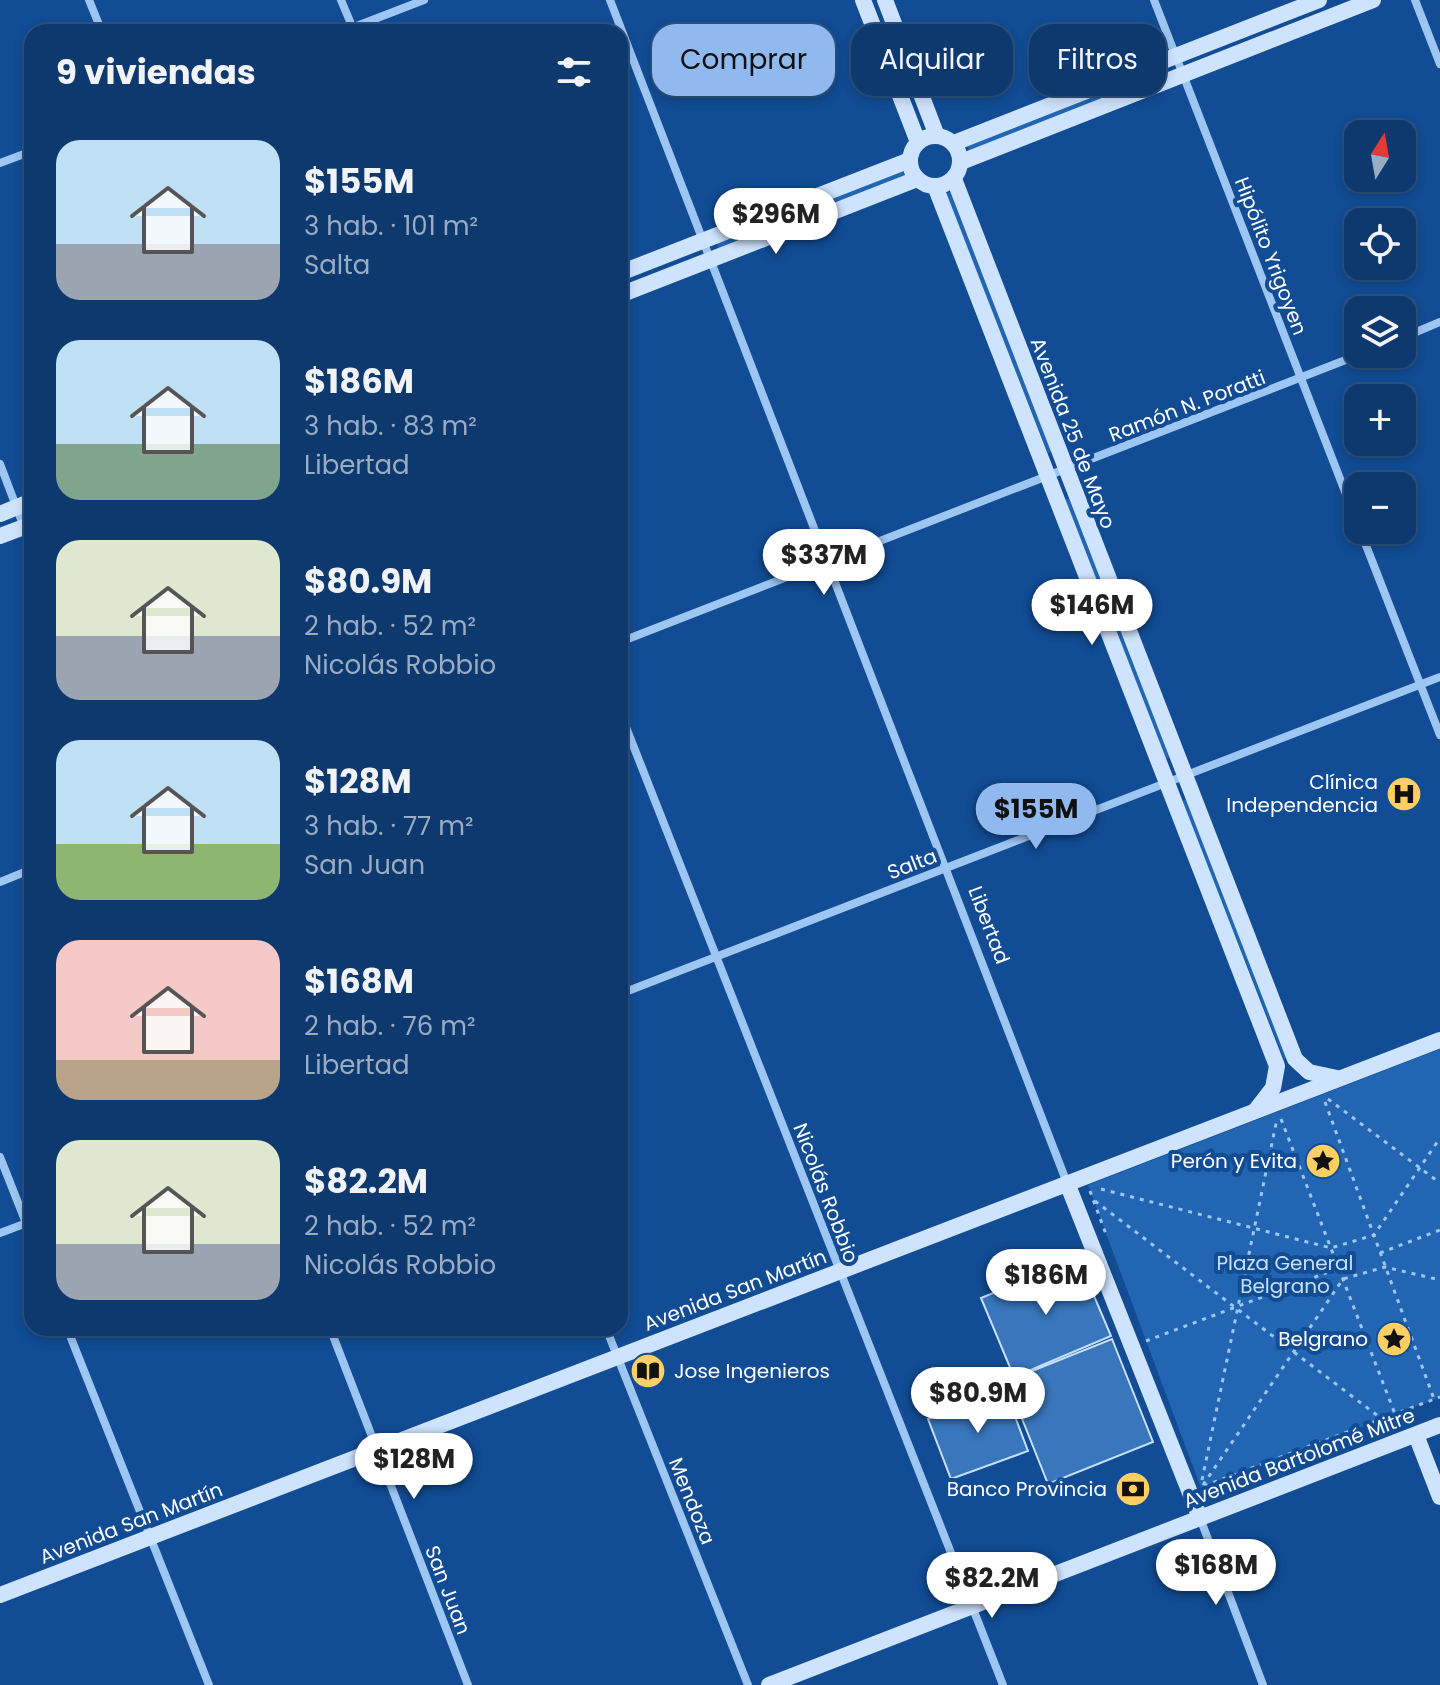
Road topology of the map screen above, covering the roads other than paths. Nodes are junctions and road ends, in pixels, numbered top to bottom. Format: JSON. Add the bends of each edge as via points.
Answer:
{"nodes":[{"id":1,"x":89,"y":0,"type":"edge"},
{"id":2,"x":341,"y":0,"type":"edge"},
{"id":3,"x":424,"y":0,"type":"edge"},
{"id":4,"x":610,"y":0,"type":"edge"},
{"id":5,"x":863,"y":0,"type":"edge"},
{"id":6,"x":885,"y":0,"type":"edge"},
{"id":7,"x":1154,"y":0,"type":"edge"},
{"id":8,"x":1319,"y":0,"type":"edge"},
{"id":9,"x":1373,"y":0,"type":"edge"},
{"id":10,"x":1415,"y":0,"type":"edge"},
{"id":11,"x":99,"y":24,"type":"edge"},
{"id":12,"x":351,"y":24,"type":"edge"},
{"id":13,"x":367,"y":24,"type":"edge"},
{"id":14,"x":619,"y":24,"type":"edge"},
{"id":15,"x":628,"y":46,"type":"edge"},
{"id":16,"x":1176,"y":58,"type":"junction"},
{"id":17,"x":1440,"y":64,"type":"edge"},
{"id":18,"x":1184,"y":76,"type":"junction"},
{"id":19,"x":937,"y":136,"type":"junction"},
{"id":20,"x":918,"y":142,"type":"junction"},
{"id":21,"x":954,"y":143,"type":"junction"},
{"id":22,"x":24,"y":154,"type":"edge"},
{"id":23,"x":910,"y":160,"type":"junction"},
{"id":24,"x":961,"y":162,"type":"junction"},
{"id":25,"x":0,"y":163,"type":"edge"},
{"id":26,"x":917,"y":179,"type":"junction"},
{"id":27,"x":954,"y":179,"type":"junction"},
{"id":28,"x":935,"y":186,"type":"junction"},
{"id":29,"x":703,"y":240,"type":"junction"},
{"id":30,"x":710,"y":260,"type":"junction"},
{"id":31,"x":628,"y":270,"type":"edge"},
{"id":32,"x":628,"y":292,"type":"edge"},
{"id":33,"x":1440,"y":322,"type":"edge"},
{"id":34,"x":1416,"y":332,"type":"edge"},
{"id":35,"x":1344,"y":361,"type":"edge"},
{"id":36,"x":1301,"y":379,"type":"junction"},
{"id":37,"x":0,"y":464,"type":"edge"},
{"id":38,"x":1066,"y":470,"type":"junction"},
{"id":39,"x":1047,"y":477,"type":"junction"},
{"id":40,"x":1344,"y":489,"type":"edge"},
{"id":41,"x":24,"y":504,"type":"edge"},
{"id":42,"x":0,"y":514,"type":"edge"},
{"id":43,"x":24,"y":527,"type":"edge"},
{"id":44,"x":0,"y":536,"type":"edge"},
{"id":45,"x":1366,"y":544,"type":"edge"},
{"id":46,"x":827,"y":562,"type":"junction"},
{"id":47,"x":628,"y":639,"type":"edge"},
{"id":48,"x":1440,"y":677,"type":"edge"},
{"id":49,"x":1421,"y":685,"type":"junction"},
{"id":50,"x":628,"y":732,"type":"edge"},
{"id":51,"x":1440,"y":735,"type":"edge"},
{"id":52,"x":1184,"y":777,"type":"junction"},
{"id":53,"x":1166,"y":783,"type":"junction"},
{"id":54,"x":946,"y":868,"type":"junction"},
{"id":55,"x":24,"y":872,"type":"edge"},
{"id":56,"x":0,"y":882,"type":"edge"},
{"id":57,"x":716,"y":957,"type":"junction"},
{"id":58,"x":628,"y":991,"type":"edge"},
{"id":59,"x":1440,"y":1040,"type":"edge"},
{"id":60,"x":1338,"y":1079,"type":"junction"},
{"id":61,"x":1256,"y":1110,"type":"junction"},
{"id":62,"x":0,"y":1157,"type":"edge"},
{"id":63,"x":1067,"y":1183,"type":"junction"},
{"id":64,"x":24,"y":1211,"type":"edge"},
{"id":65,"x":24,"y":1224,"type":"edge"},
{"id":66,"x":0,"y":1233,"type":"edge"},
{"id":67,"x":839,"y":1271,"type":"junction"},
{"id":68,"x":70,"y":1336,"type":"edge"},
{"id":69,"x":333,"y":1336,"type":"edge"},
{"id":70,"x":609,"y":1336,"type":"edge"},
{"id":71,"x":617,"y":1357,"type":"junction"},
{"id":72,"x":1440,"y":1425,"type":"edge"},
{"id":73,"x":1416,"y":1435,"type":"junction"},
{"id":74,"x":376,"y":1450,"type":"junction"},
{"id":75,"x":1440,"y":1497,"type":"edge"},
{"id":76,"x":1200,"y":1518,"type":"junction"},
{"id":77,"x":149,"y":1538,"type":"junction"},
{"id":78,"x":0,"y":1595,"type":"edge"},
{"id":79,"x":973,"y":1606,"type":"junction"},
{"id":80,"x":209,"y":1685,"type":"edge"},
{"id":81,"x":468,"y":1685,"type":"edge"},
{"id":82,"x":748,"y":1685,"type":"edge"},
{"id":83,"x":769,"y":1685,"type":"edge"},
{"id":84,"x":1003,"y":1685,"type":"edge"},
{"id":85,"x":1263,"y":1685,"type":"edge"}],
"edges":[{"from":1,"to":11,"type":"street"},
{"from":2,"to":12,"type":"street"},
{"from":3,"to":13,"type":"street"},
{"from":4,"to":14,"type":"street","name":"Libertad"},
{"from":5,"to":20,"type":"main road"},
{"from":6,"to":19,"type":"main road"},
{"from":7,"to":16,"type":"street","name":"Hipólito Yrigoyen"},
{"from":8,"to":16,"type":"main road"},
{"from":9,"to":18,"type":"main road"},
{"from":10,"to":17,"type":"street"},
{"from":15,"to":29,"type":"street","name":"Libertad"},
{"from":16,"to":18,"type":"street","name":"Hipólito Yrigoyen"},
{"from":16,"to":21,"type":"main road"},
{"from":18,"to":24,"type":"main road"},
{"from":18,"to":36,"type":"street","name":"Hipólito Yrigoyen"},
{"from":19,"to":20,"type":"main road"},
{"from":19,"to":21,"type":"main road"},
{"from":20,"to":23,"type":"main road"},
{"from":21,"to":24,"type":"main road"},
{"from":22,"to":25,"type":"street"},
{"from":23,"to":26,"type":"main road"},
{"from":23,"to":29,"type":"main road"},
{"from":24,"to":27,"type":"main road"},
{"from":26,"to":28,"type":"main road"},
{"from":26,"to":30,"type":"main road"},
{"from":27,"to":28,"type":"main road"},
{"from":27,"to":38,"type":"main road","name":"Avenida 25 de Mayo"},
{"from":28,"to":39,"type":"main road","name":"Avenida 25 de Mayo"},
{"from":29,"to":30,"type":"street","name":"Libertad"},
{"from":29,"to":31,"type":"main road"},
{"from":30,"to":32,"type":"main road"},
{"from":30,"to":46,"type":"street","name":"Libertad"},
{"from":33,"to":34,"type":"street"},
{"from":35,"to":36,"type":"street","name":"Ramón N. Poratti"},
{"from":36,"to":38,"type":"street","name":"Ramón N. Poratti"},
{"from":36,"to":40,"type":"street","name":"Hipólito Yrigoyen"},
{"from":37,"to":41,"type":"street"},
{"from":38,"to":39,"type":"street","name":"Ramón N. Poratti"},
{"from":38,"to":52,"type":"main road","name":"Avenida 25 de Mayo"},
{"from":39,"to":46,"type":"street","name":"Ramón N. Poratti"},
{"from":39,"to":53,"type":"main road","name":"Avenida 25 de Mayo"},
{"from":41,"to":42,"type":"main road"},
{"from":43,"to":44,"type":"main road"},
{"from":45,"to":49,"type":"street","name":"Hipólito Yrigoyen"},
{"from":46,"to":47,"type":"street","name":"Ramón N. Poratti"},
{"from":46,"to":54,"type":"street","name":"Libertad"},
{"from":48,"to":49,"type":"street","name":"Salta"},
{"from":49,"to":51,"type":"street","name":"Hipólito Yrigoyen"},
{"from":49,"to":52,"type":"street","name":"Salta"},
{"from":50,"to":57,"type":"street","name":"Nicolás Robbio"},
{"from":52,"to":53,"type":"street","name":"Salta"},
{"from":52,"to":60,"type":"main road","name":"Avenida 25 de Mayo","via":[[1295,1059],[1309,1072]]},
{"from":53,"to":54,"type":"street","name":"Salta"},
{"from":53,"to":61,"type":"main road","name":"Avenida 25 de Mayo","via":[[1277,1066],[1273,1088]]},
{"from":54,"to":57,"type":"street","name":"Salta"},
{"from":54,"to":63,"type":"street","name":"Libertad"},
{"from":55,"to":56,"type":"street"},
{"from":57,"to":58,"type":"street","name":"Salta"},
{"from":57,"to":67,"type":"street","name":"Nicolás Robbio"},
{"from":59,"to":60,"type":"main road","name":"Avenida San Martín"},
{"from":60,"to":61,"type":"main road","name":"Avenida San Martín"},
{"from":61,"to":63,"type":"main road","name":"Avenida San Martín"},
{"from":62,"to":64,"type":"street"},
{"from":63,"to":67,"type":"main road","name":"Avenida San Martín"},
{"from":63,"to":76,"type":"main road","name":"Libertad"},
{"from":65,"to":66,"type":"street"},
{"from":67,"to":71,"type":"main road","name":"Avenida San Martín"},
{"from":67,"to":79,"type":"street","name":"Nicolás Robbio"},
{"from":68,"to":77,"type":"street"},
{"from":69,"to":74,"type":"street","name":"San Juan"},
{"from":70,"to":71,"type":"street","name":"Mendoza"},
{"from":71,"to":74,"type":"main road","name":"Avenida San Martín"},
{"from":71,"to":82,"type":"street","name":"Mendoza"},
{"from":72,"to":73,"type":"main road","name":"Avenida Bartolomé Mitre"},
{"from":73,"to":75,"type":"main road"},
{"from":73,"to":76,"type":"main road","name":"Avenida Bartolomé Mitre"},
{"from":74,"to":77,"type":"main road","name":"Avenida San Martín"},
{"from":74,"to":81,"type":"street","name":"San Juan"},
{"from":76,"to":79,"type":"main road","name":"Avenida Bartolomé Mitre"},
{"from":76,"to":85,"type":"street","name":"Libertad"},
{"from":77,"to":78,"type":"main road","name":"Avenida San Martín"},
{"from":77,"to":80,"type":"street"},
{"from":79,"to":83,"type":"main road","name":"Avenida Bartolomé Mitre"},
{"from":79,"to":84,"type":"street","name":"Nicolás Robbio"}]}
